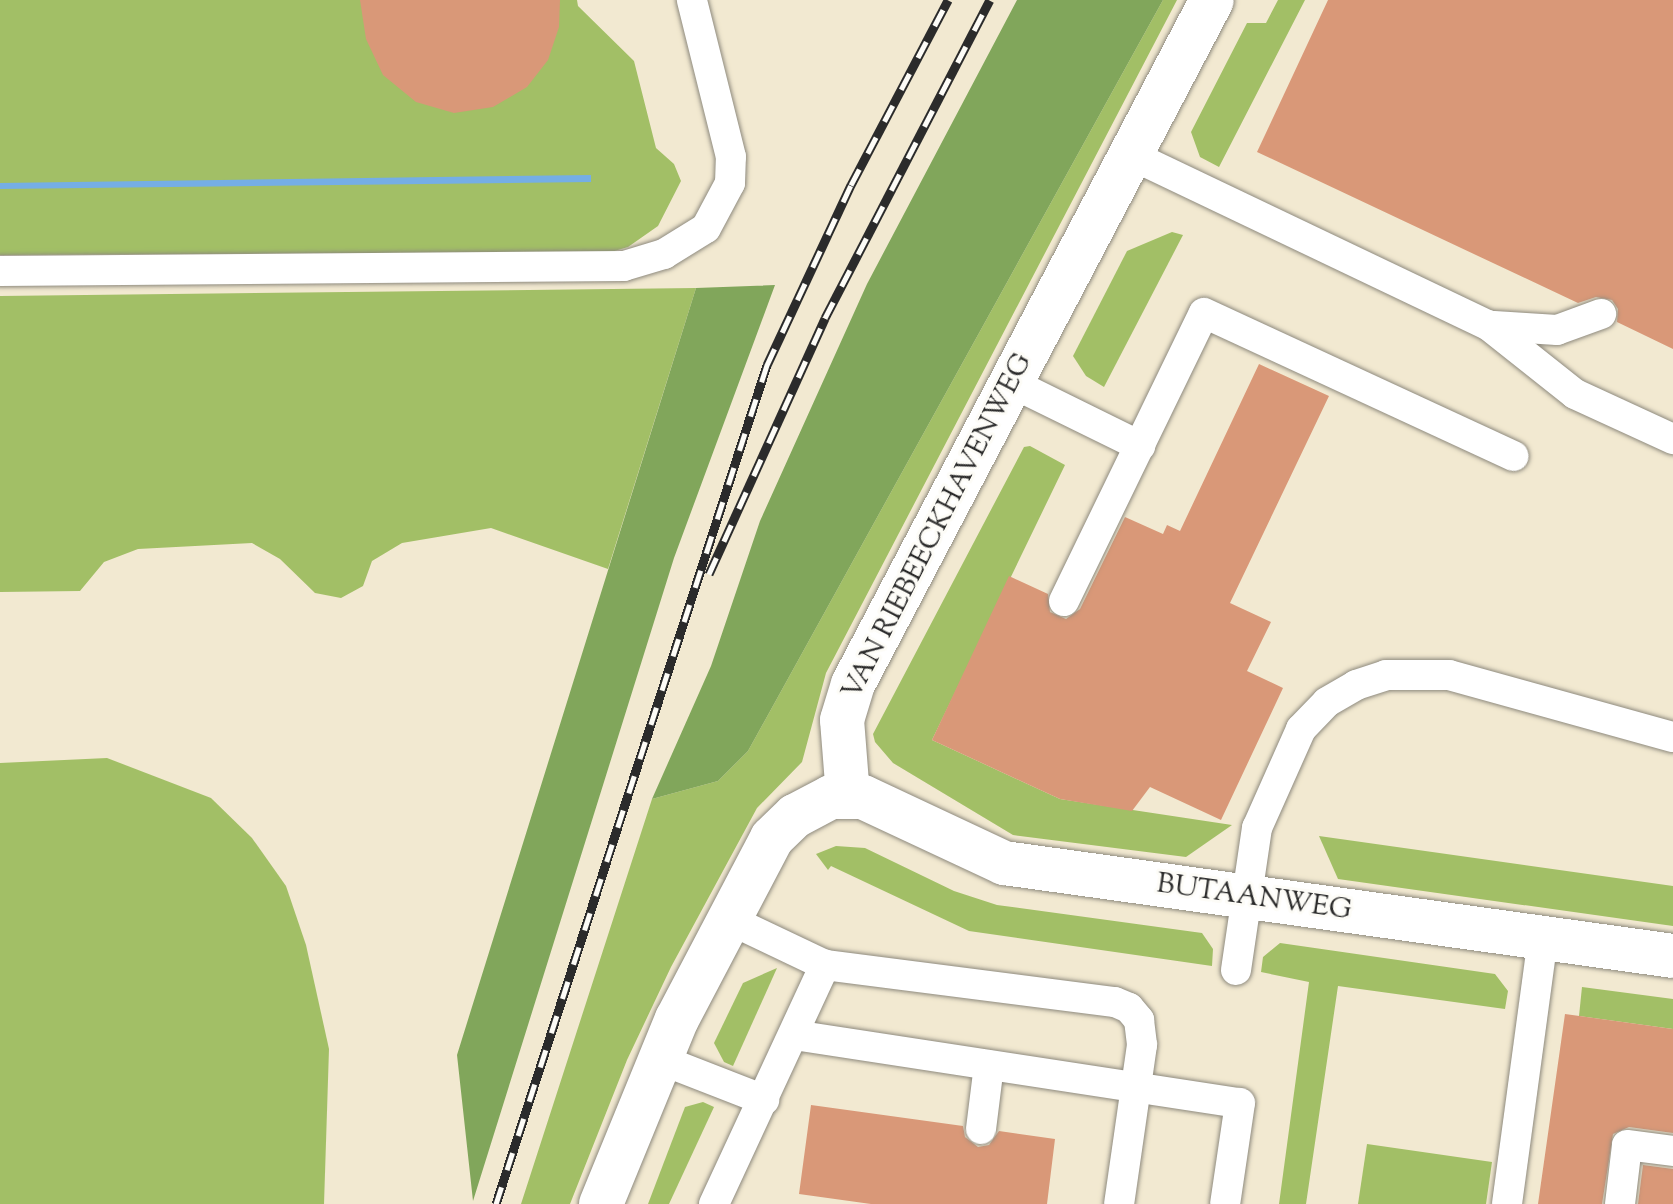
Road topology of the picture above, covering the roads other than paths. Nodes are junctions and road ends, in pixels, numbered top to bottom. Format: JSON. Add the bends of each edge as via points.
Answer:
{"nodes":[{"id":1,"x":692,"y":0,"type":"edge"},
{"id":2,"x":1212,"y":0,"type":"edge"},
{"id":3,"x":1131,"y":155,"type":"junction"},
{"id":4,"x":0,"y":271,"type":"edge"},
{"id":5,"x":1601,"y":314,"type":"dead end"},
{"id":6,"x":1488,"y":325,"type":"junction"},
{"id":7,"x":1012,"y":383,"type":"junction"},
{"id":8,"x":1673,"y":439,"type":"edge"},
{"id":9,"x":1140,"y":446,"type":"junction"},
{"id":10,"x":1514,"y":456,"type":"dead end"},
{"id":11,"x":1064,"y":601,"type":"dead end"},
{"id":12,"x":1673,"y":737,"type":"edge"},
{"id":13,"x":848,"y":796,"type":"junction"},
{"id":14,"x":1246,"y":897,"type":"junction"},
{"id":15,"x":728,"y":919,"type":"junction"},
{"id":16,"x":1543,"y":938,"type":"junction"},
{"id":17,"x":1673,"y":956,"type":"edge"},
{"id":18,"x":825,"y":965,"type":"junction"},
{"id":19,"x":1236,"y":970,"type":"dead end"},
{"id":20,"x":794,"y":1035,"type":"junction"},
{"id":21,"x":659,"y":1059,"type":"junction"},
{"id":22,"x":989,"y":1065,"type":"junction"},
{"id":23,"x":1137,"y":1087,"type":"junction"},
{"id":24,"x":764,"y":1100,"type":"junction"},
{"id":25,"x":981,"y":1129,"type":"dead end"},
{"id":26,"x":1673,"y":1151,"type":"edge"},
{"id":27,"x":601,"y":1204,"type":"edge"},
{"id":28,"x":714,"y":1204,"type":"edge"},
{"id":29,"x":1119,"y":1204,"type":"edge"},
{"id":30,"x":1225,"y":1204,"type":"edge"},
{"id":31,"x":1507,"y":1204,"type":"edge"},
{"id":32,"x":1620,"y":1204,"type":"edge"}],
"edges":[{"from":1,"to":4,"type":"lane","via":[[731,157],[730,183],[706,228],[664,254],[624,266]]},
{"from":2,"to":3,"type":"street","name":"VAN RIEBEECKHAVENWEG"},
{"from":3,"to":6,"type":"lane"},
{"from":3,"to":7,"type":"street","name":"VAN RIEBEECKHAVENWEG"},
{"from":5,"to":6,"type":"lane","via":[[1557,330]]},
{"from":6,"to":8,"type":"lane","via":[[1575,394]]},
{"from":7,"to":9,"type":"lane"},
{"from":7,"to":13,"type":"street","name":"VAN RIEBEECKHAVENWEG","via":[[851,690],[842,720]]},
{"from":9,"to":10,"type":"lane","via":[[1204,313]]},
{"from":9,"to":11,"type":"lane"},
{"from":12,"to":14,"type":"lane","via":[[1449,675],[1386,675],[1356,685],[1327,702],[1301,729],[1257,828]]},
{"from":13,"to":14,"type":"street","name":"BUTAANWEG","via":[[863,797],[1004,863]]},
{"from":13,"to":15,"type":"street","via":[[813,804],[782,827]]},
{"from":14,"to":16,"type":"street","name":"BUTAANWEG"},
{"from":14,"to":19,"type":"lane"},
{"from":15,"to":18,"type":"lane"},
{"from":15,"to":21,"type":"street"},
{"from":16,"to":17,"type":"street","name":"BUTAANWEG"},
{"from":16,"to":31,"type":"lane"},
{"from":18,"to":20,"type":"lane"},
{"from":18,"to":23,"type":"lane","via":[[1115,1002],[1129,1008],[1143,1032]]},
{"from":20,"to":22,"type":"lane"},
{"from":20,"to":24,"type":"lane"},
{"from":21,"to":24,"type":"lane"},
{"from":21,"to":27,"type":"street"},
{"from":22,"to":23,"type":"lane"},
{"from":22,"to":25,"type":"lane"},
{"from":23,"to":29,"type":"lane"},
{"from":23,"to":30,"type":"lane","via":[[1240,1103]]},
{"from":24,"to":28,"type":"lane"},
{"from":26,"to":32,"type":"lane","via":[[1627,1145]]}]}
